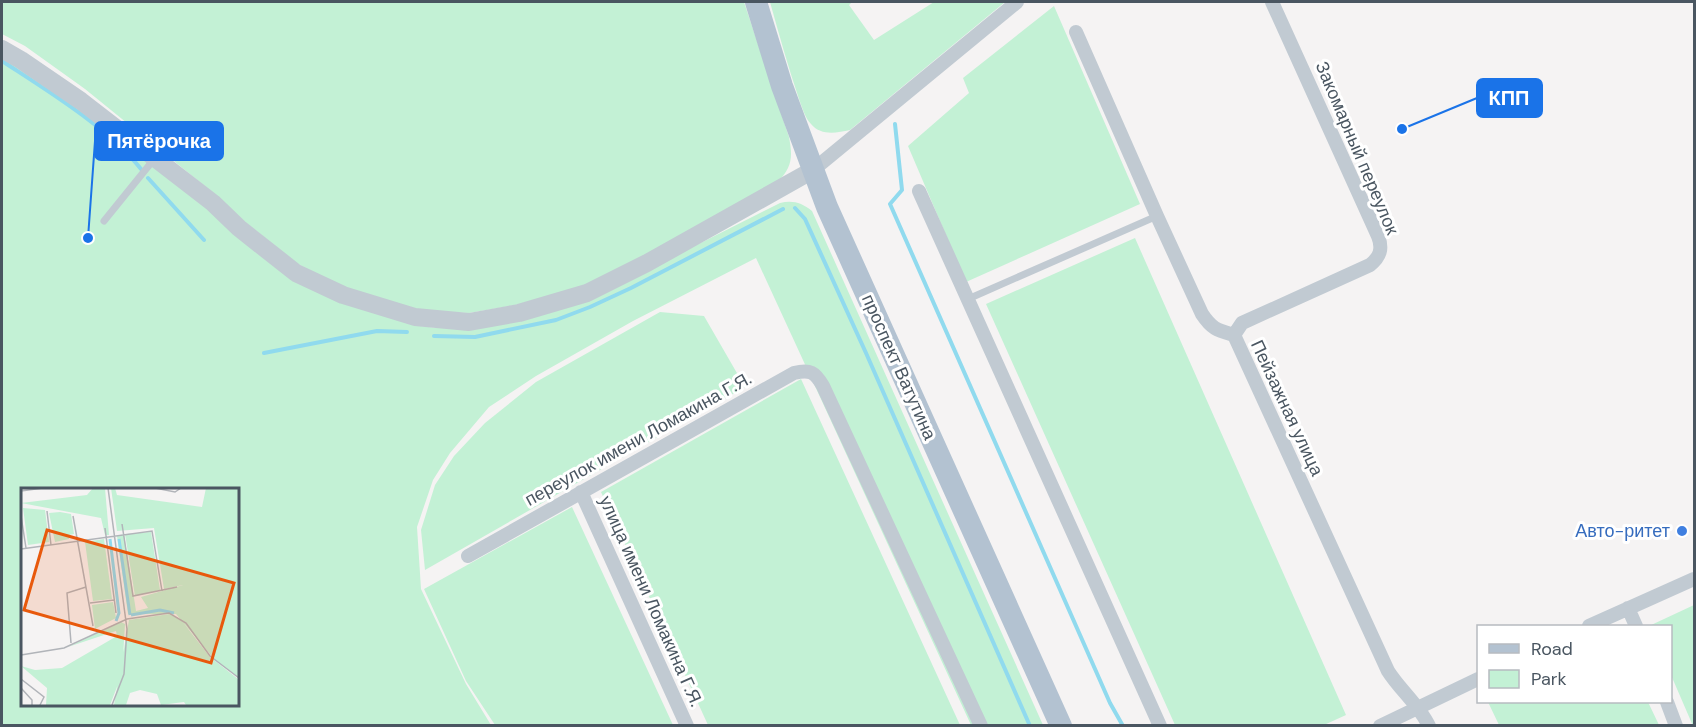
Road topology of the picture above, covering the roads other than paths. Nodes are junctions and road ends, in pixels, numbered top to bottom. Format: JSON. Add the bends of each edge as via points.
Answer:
{"nodes":[{"id":1,"x":756,"y":2,"type":"edge"},
{"id":2,"x":1017,"y":2,"type":"edge"},
{"id":3,"x":1272,"y":2,"type":"edge"},
{"id":4,"x":1076,"y":32,"type":"dead end"},
{"id":5,"x":2,"y":49,"type":"edge"},
{"id":6,"x":155,"y":158,"type":"junction"},
{"id":7,"x":813,"y":170,"type":"junction"},
{"id":8,"x":919,"y":191,"type":"dead end"},
{"id":9,"x":1157,"y":216,"type":"junction"},
{"id":10,"x":104,"y":221,"type":"dead end"},
{"id":11,"x":968,"y":299,"type":"junction"},
{"id":12,"x":1234,"y":335,"type":"junction"},
{"id":13,"x":581,"y":492,"type":"junction"},
{"id":14,"x":468,"y":556,"type":"dead end"},
{"id":15,"x":1695,"y":579,"type":"edge"},
{"id":16,"x":1628,"y":608,"type":"junction"},
{"id":17,"x":1593,"y":625,"type":"edge"},
{"id":18,"x":1635,"y":625,"type":"edge"},
{"id":19,"x":1477,"y":680,"type":"edge"},
{"id":20,"x":1666,"y":703,"type":"edge"},
{"id":21,"x":1419,"y":708,"type":"junction"},
{"id":22,"x":687,"y":726,"type":"edge"},
{"id":23,"x":981,"y":726,"type":"edge"},
{"id":24,"x":1061,"y":726,"type":"edge"},
{"id":25,"x":1160,"y":726,"type":"edge"},
{"id":26,"x":1380,"y":726,"type":"edge"},
{"id":27,"x":1429,"y":726,"type":"edge"},
{"id":28,"x":1676,"y":726,"type":"edge"}],
"edges":[{"from":1,"to":7,"type":"main road","name":"проспект Ватутина"},
{"from":2,"to":7,"type":"street"},
{"from":3,"to":12,"type":"street","name":"Закомарный переулок","via":[[1378,236],[1380,252],[1370,265],[1242,323]]},
{"from":4,"to":9,"type":"street","name":"Пейзажная улица"},
{"from":5,"to":6,"type":"street","via":[[81,101]]},
{"from":6,"to":7,"type":"street","via":[[305,279],[415,317],[469,322],[519,313],[587,293]]},
{"from":6,"to":10,"type":"lane"},
{"from":7,"to":24,"type":"main road","name":"проспект Ватутина"},
{"from":8,"to":11,"type":"street"},
{"from":9,"to":11,"type":"lane"},
{"from":9,"to":12,"type":"street","name":"Пейзажная улица","via":[[1202,314],[1210,326]]},
{"from":11,"to":25,"type":"street"},
{"from":12,"to":21,"type":"street","name":"Пейзажная улица","via":[[1388,671]]},
{"from":13,"to":14,"type":"street","name":"переулок имени Ломакина Г.Я."},
{"from":13,"to":22,"type":"street","name":"улица имени Ломакина Г.Я."},
{"from":13,"to":23,"type":"street","name":"переулок имени Ломакина Г.Я.","via":[[794,373],[805,370],[817,375]]},
{"from":15,"to":16,"type":"street"},
{"from":16,"to":17,"type":"street"},
{"from":16,"to":18,"type":"street"},
{"from":19,"to":21,"type":"street"},
{"from":20,"to":28,"type":"street"},
{"from":21,"to":26,"type":"street"},
{"from":21,"to":27,"type":"street","name":"Пейзажная улица"}]}
